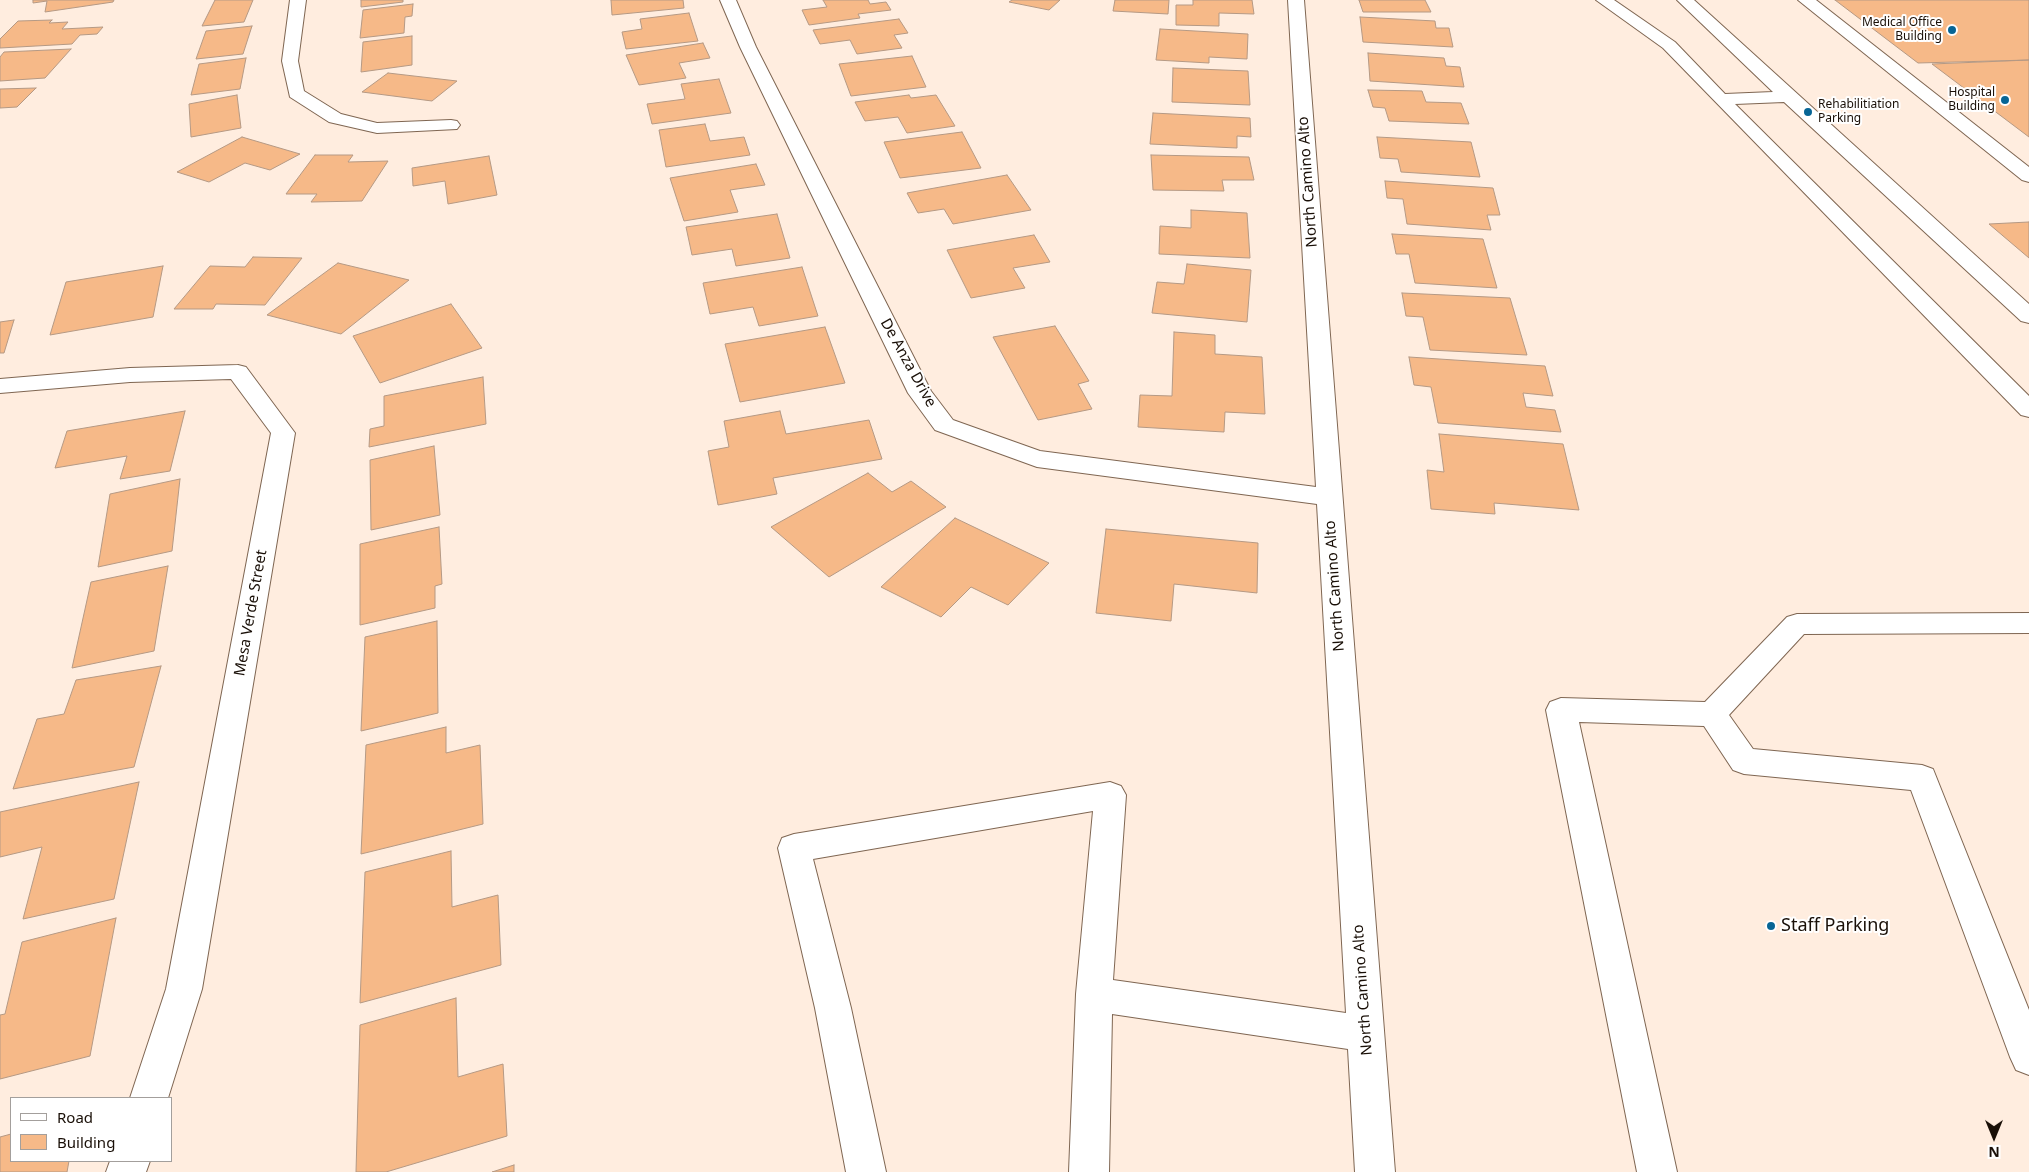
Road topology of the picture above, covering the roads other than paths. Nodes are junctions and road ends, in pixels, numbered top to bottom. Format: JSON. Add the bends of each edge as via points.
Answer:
{"nodes":[{"id":1,"x":298,"y":0,"type":"edge"},
{"id":2,"x":728,"y":0,"type":"edge"},
{"id":3,"x":1296,"y":0,"type":"edge"},
{"id":4,"x":1604,"y":0,"type":"edge"},
{"id":5,"x":1685,"y":0,"type":"edge"},
{"id":6,"x":1806,"y":0,"type":"edge"},
{"id":7,"x":1788,"y":97,"type":"junction"},
{"id":8,"x":1720,"y":100,"type":"junction"},
{"id":9,"x":451,"y":125,"type":"dead end"},
{"id":10,"x":2029,"y":176,"type":"edge"},
{"id":11,"x":2029,"y":316,"type":"edge"},
{"id":12,"x":0,"y":386,"type":"edge"},
{"id":13,"x":2029,"y":410,"type":"edge"},
{"id":14,"x":1329,"y":497,"type":"junction"},
{"id":15,"x":2029,"y":624,"type":"edge"},
{"id":16,"x":1712,"y":714,"type":"junction"},
{"id":17,"x":1094,"y":994,"type":"junction"},
{"id":18,"x":1366,"y":1034,"type":"junction"},
{"id":19,"x":2029,"y":1057,"type":"edge"},
{"id":20,"x":149,"y":1097,"type":"edge"},
{"id":21,"x":866,"y":1172,"type":"edge"},
{"id":22,"x":1089,"y":1172,"type":"edge"},
{"id":23,"x":1375,"y":1172,"type":"edge"},
{"id":24,"x":1657,"y":1172,"type":"edge"}],
"edges":[{"from":1,"to":9,"type":"street","via":[[290,62],[296,93],[335,118],[377,128]]},
{"from":2,"to":14,"type":"street","name":"De Anza Drive","via":[[748,47],[916,384],[944,425],[1037,459]]},
{"from":3,"to":14,"type":"street","name":"North Camino Alto"},
{"from":4,"to":8,"type":"street","via":[[1669,45]]},
{"from":5,"to":7,"type":"street"},
{"from":6,"to":10,"type":"street"},
{"from":7,"to":8,"type":"street"},
{"from":7,"to":11,"type":"street"},
{"from":8,"to":13,"type":"street"},
{"from":12,"to":20,"type":"street","name":"Mesa Verde Street","via":[[130,375],[238,372],[283,432],[184,989]]},
{"from":14,"to":18,"type":"street","name":"North Camino Alto"},
{"from":15,"to":16,"type":"street","via":[[1798,624]]},
{"from":16,"to":19,"type":"street","via":[[1744,761],[1922,778]]},
{"from":16,"to":24,"type":"street","via":[[1561,710]]},
{"from":17,"to":18,"type":"street"},
{"from":17,"to":21,"type":"street","via":[[1110,795],[794,848],[833,1008]]},
{"from":17,"to":22,"type":"street"},
{"from":18,"to":23,"type":"street","name":"North Camino Alto"}]}
